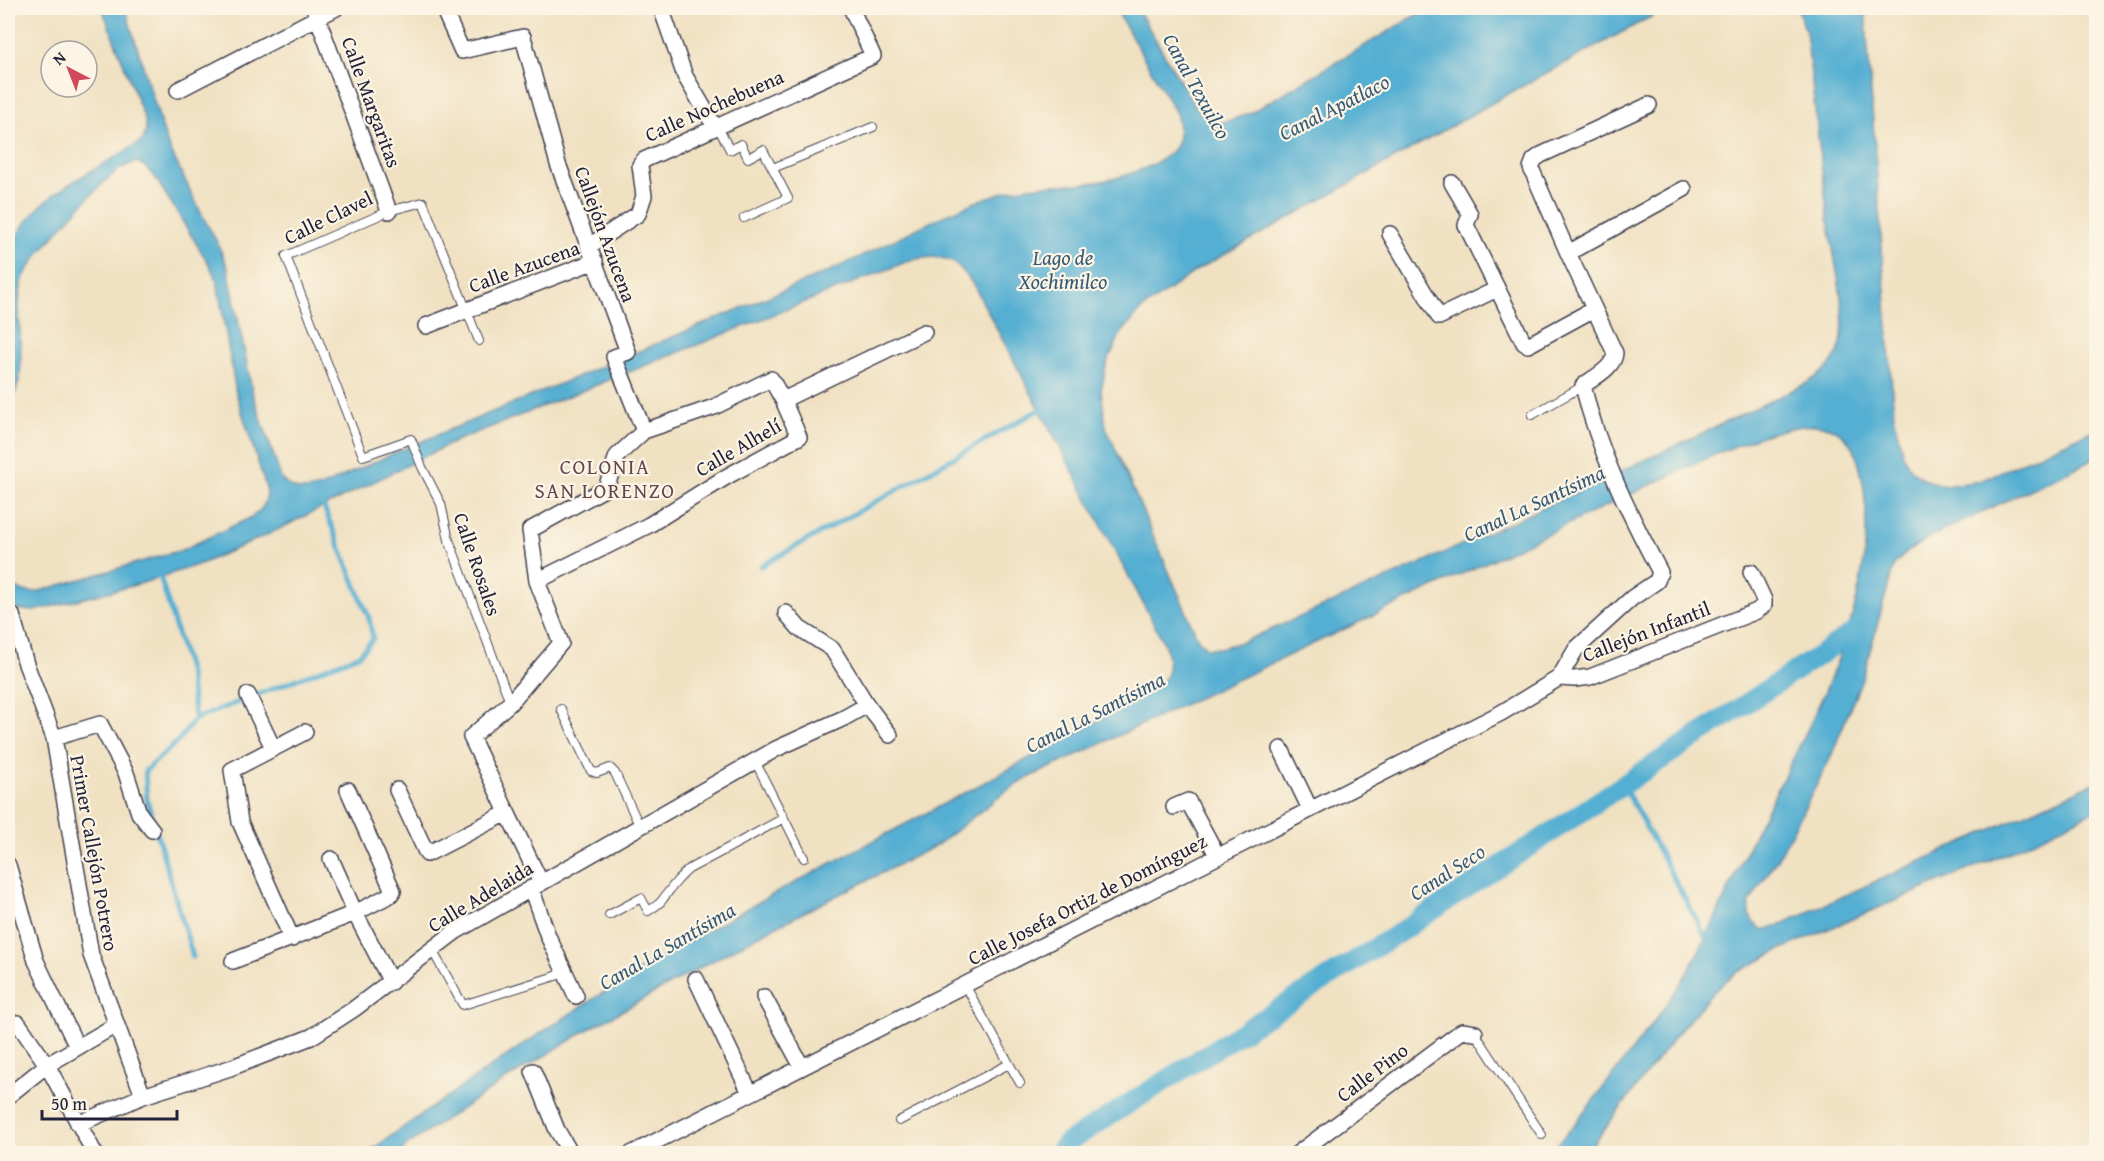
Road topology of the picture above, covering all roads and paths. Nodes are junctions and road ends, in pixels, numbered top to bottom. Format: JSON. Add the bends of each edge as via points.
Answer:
{"nodes":[{"id":1,"x":336,"y":8,"type":"edge"},
{"id":2,"x":443,"y":8,"type":"edge"},
{"id":3,"x":661,"y":8,"type":"edge"},
{"id":4,"x":851,"y":8,"type":"edge"},
{"id":5,"x":316,"y":12,"type":"edge"},
{"id":6,"x":178,"y":90,"type":"dead end"},
{"id":7,"x":1648,"y":105,"type":"dead end"},
{"id":8,"x":873,"y":126,"type":"dead end"},
{"id":9,"x":714,"y":127,"type":"junction"},
{"id":10,"x":773,"y":168,"type":"junction"},
{"id":11,"x":1452,"y":183,"type":"dead end"},
{"id":12,"x":1684,"y":189,"type":"dead end"},
{"id":13,"x":389,"y":211,"type":"junction"},
{"id":14,"x":744,"y":218,"type":"dead end"},
{"id":15,"x":1390,"y":234,"type":"dead end"},
{"id":16,"x":589,"y":246,"type":"junction"},
{"id":17,"x":1568,"y":253,"type":"junction"},
{"id":18,"x":595,"y":261,"type":"junction"},
{"id":19,"x":1497,"y":289,"type":"junction"},
{"id":20,"x":467,"y":309,"type":"junction"},
{"id":21,"x":1594,"y":309,"type":"junction"},
{"id":22,"x":426,"y":326,"type":"dead end"},
{"id":23,"x":924,"y":332,"type":"dead end"},
{"id":24,"x":479,"y":340,"type":"dead end"},
{"id":25,"x":1583,"y":386,"type":"junction"},
{"id":26,"x":783,"y":400,"type":"junction"},
{"id":27,"x":1532,"y":415,"type":"dead end"},
{"id":28,"x":644,"y":431,"type":"junction"},
{"id":29,"x":412,"y":440,"type":"joint"},
{"id":30,"x":1751,"y":572,"type":"dead end"},
{"id":31,"x":537,"y":581,"type":"junction"},
{"id":32,"x":786,"y":613,"type":"dead end"},
{"id":33,"x":12,"y":615,"type":"dead end"},
{"id":34,"x":1559,"y":678,"type":"junction"},
{"id":35,"x":248,"y":695,"type":"dead end"},
{"id":36,"x":510,"y":703,"type":"junction"},
{"id":37,"x":867,"y":705,"type":"junction"},
{"id":38,"x":561,"y":709,"type":"dead end"},
{"id":39,"x":305,"y":732,"type":"dead end"},
{"id":40,"x":890,"y":735,"type":"dead end"},
{"id":41,"x":54,"y":738,"type":"junction"},
{"id":42,"x":273,"y":748,"type":"junction"},
{"id":43,"x":1281,"y":750,"type":"dead end"},
{"id":44,"x":755,"y":761,"type":"junction"},
{"id":45,"x":348,"y":790,"type":"dead end"},
{"id":46,"x":397,"y":790,"type":"dead end"},
{"id":47,"x":1174,"y":807,"type":"dead end"},
{"id":48,"x":1310,"y":808,"type":"junction"},
{"id":49,"x":507,"y":813,"type":"junction"},
{"id":50,"x":784,"y":818,"type":"junction"},
{"id":51,"x":640,"y":827,"type":"junction"},
{"id":52,"x":152,"y":830,"type":"dead end"},
{"id":53,"x":1218,"y":856,"type":"junction"},
{"id":54,"x":804,"y":858,"type":"dead end"},
{"id":55,"x":330,"y":859,"type":"dead end"},
{"id":56,"x":8,"y":865,"type":"edge"},
{"id":57,"x":536,"y":886,"type":"junction"},
{"id":58,"x":355,"y":913,"type":"junction"},
{"id":59,"x":609,"y":915,"type":"dead end"},
{"id":60,"x":292,"y":939,"type":"junction"},
{"id":61,"x":432,"y":950,"type":"junction"},
{"id":62,"x":233,"y":961,"type":"dead end"},
{"id":63,"x":565,"y":973,"type":"junction"},
{"id":64,"x":696,"y":979,"type":"dead end"},
{"id":65,"x":391,"y":982,"type":"junction"},
{"id":66,"x":965,"y":985,"type":"junction"},
{"id":67,"x":576,"y":996,"type":"dead end"},
{"id":68,"x":764,"y":997,"type":"dead end"},
{"id":69,"x":116,"y":1025,"type":"junction"},
{"id":70,"x":8,"y":1026,"type":"edge"},
{"id":71,"x":1475,"y":1033,"type":"joint"},
{"id":72,"x":77,"y":1047,"type":"junction"},
{"id":73,"x":1009,"y":1064,"type":"junction"},
{"id":74,"x":47,"y":1065,"type":"junction"},
{"id":75,"x":802,"y":1067,"type":"junction"},
{"id":76,"x":534,"y":1071,"type":"dead end"},
{"id":77,"x":1020,"y":1083,"type":"dead end"},
{"id":78,"x":750,"y":1094,"type":"junction"},
{"id":79,"x":8,"y":1096,"type":"edge"},
{"id":80,"x":142,"y":1096,"type":"junction"},
{"id":81,"x":899,"y":1121,"type":"dead end"},
{"id":82,"x":78,"y":1124,"type":"junction"},
{"id":83,"x":1542,"y":1135,"type":"dead end"},
{"id":84,"x":95,"y":1154,"type":"edge"},
{"id":85,"x":571,"y":1154,"type":"edge"},
{"id":86,"x":632,"y":1154,"type":"edge"},
{"id":87,"x":1297,"y":1154,"type":"edge"}],
"edges":[{"from":1,"to":5,"type":"street"},
{"from":2,"to":16,"type":"street","name":"Callejón Azucena","via":[[462,51],[523,37],[558,164]]},
{"from":3,"to":9,"type":"street","via":[[685,76]]},
{"from":4,"to":9,"type":"street","name":"Calle Nochebuena","via":[[873,56],[870,59]]},
{"from":5,"to":6,"type":"street"},
{"from":5,"to":13,"type":"street","name":"Calle Margaritas"},
{"from":7,"to":17,"type":"street","via":[[1534,160],[1531,168]]},
{"from":8,"to":10,"type":"lane"},
{"from":9,"to":10,"type":"lane","via":[[730,150],[741,144],[748,158],[763,150]]},
{"from":9,"to":16,"type":"street","name":"Calle Nochebuena","via":[[644,159],[640,165],[644,196],[638,214]]},
{"from":10,"to":14,"type":"lane","via":[[788,198]]},
{"from":11,"to":19,"type":"street","via":[[1470,214],[1466,225]]},
{"from":12,"to":17,"type":"street"},
{"from":13,"to":20,"type":"lane","name":"Calle Clavel","via":[[423,202]]},
{"from":13,"to":29,"type":"lane","name":"Calle Clavel","via":[[286,256],[363,456]]},
{"from":15,"to":19,"type":"street","via":[[1439,317]]},
{"from":16,"to":18,"type":"street","name":"Callejón Azucena"},
{"from":17,"to":21,"type":"street"},
{"from":18,"to":20,"type":"street","name":"Calle Azucena"},
{"from":18,"to":28,"type":"street","name":"Callejón Azucena","via":[[628,352],[614,357]]},
{"from":19,"to":21,"type":"street","via":[[1528,345]]},
{"from":20,"to":22,"type":"street","name":"Calle Azucena"},
{"from":20,"to":24,"type":"lane"},
{"from":21,"to":25,"type":"street","via":[[1615,360]]},
{"from":23,"to":26,"type":"street"},
{"from":25,"to":27,"type":"lane"},
{"from":25,"to":34,"type":"street","name":"Callejón Infantil","via":[[1606,461],[1660,572],[1658,581],[1613,614],[1576,649]]},
{"from":26,"to":28,"type":"street","via":[[771,379],[714,407]]},
{"from":26,"to":31,"type":"street","name":"Calle Alhelí","via":[[799,436],[649,525]]},
{"from":28,"to":31,"type":"street","via":[[617,456],[606,488],[530,530]]},
{"from":29,"to":36,"type":"lane","name":"Calle Rosales","via":[[441,504],[449,540]]},
{"from":30,"to":34,"type":"street","name":"Callejón Infantil","via":[[1764,600],[1757,611],[1590,676]]},
{"from":31,"to":36,"type":"street","via":[[561,643]]},
{"from":32,"to":37,"type":"street","via":[[799,628],[832,649]]},
{"from":33,"to":41,"type":"street","name":"Primer Callejón Potrero"},
{"from":34,"to":48,"type":"street","name":"Calle Josefa Ortiz de Domínguez","via":[[1500,713]]},
{"from":35,"to":42,"type":"street"},
{"from":36,"to":49,"type":"street","via":[[471,737]]},
{"from":37,"to":40,"type":"street"},
{"from":37,"to":44,"type":"street","name":"Calle Adelaida"},
{"from":38,"to":51,"type":"lane","via":[[591,771],[610,768],[615,773]]},
{"from":39,"to":42,"type":"street"},
{"from":41,"to":52,"type":"street","via":[[100,724],[126,773],[139,813]]},
{"from":41,"to":69,"type":"street","name":"Primer Callejón Potrero","via":[[91,955]]},
{"from":42,"to":60,"type":"street","via":[[232,770],[240,822]]},
{"from":43,"to":48,"type":"street"},
{"from":44,"to":50,"type":"lane"},
{"from":44,"to":51,"type":"street","name":"Calle Adelaida"},
{"from":45,"to":58,"type":"street","via":[[393,891]]},
{"from":46,"to":49,"type":"street","via":[[427,855]]},
{"from":47,"to":53,"type":"street","via":[[1188,801]]},
{"from":48,"to":53,"type":"street","name":"Calle Josefa Ortiz de Domínguez"},
{"from":49,"to":57,"type":"street"},
{"from":50,"to":54,"type":"lane"},
{"from":50,"to":59,"type":"lane","via":[[689,869],[663,900],[648,911],[641,898]]},
{"from":51,"to":57,"type":"street","name":"Calle Adelaida"},
{"from":53,"to":66,"type":"street","name":"Calle Josefa Ortiz de Domínguez"},
{"from":55,"to":58,"type":"street"},
{"from":56,"to":72,"type":"street","via":[[36,961]]},
{"from":57,"to":61,"type":"street","name":"Calle Adelaida","via":[[455,932]]},
{"from":57,"to":63,"type":"street","via":[[548,936]]},
{"from":58,"to":60,"type":"street"},
{"from":58,"to":65,"type":"street"},
{"from":60,"to":62,"type":"street"},
{"from":61,"to":63,"type":"lane","via":[[463,1005]]},
{"from":61,"to":65,"type":"street","name":"Calle Adelaida"},
{"from":63,"to":67,"type":"street"},
{"from":64,"to":78,"type":"street"},
{"from":65,"to":80,"type":"street","name":"Calle Adelaida","via":[[311,1037]]},
{"from":66,"to":73,"type":"lane"},
{"from":66,"to":75,"type":"street","name":"Calle Josefa Ortiz de Domínguez"},
{"from":68,"to":75,"type":"street"},
{"from":69,"to":72,"type":"street"},
{"from":69,"to":80,"type":"street","name":"Primer Callejón Potrero"},
{"from":70,"to":74,"type":"street","via":[[18,1023]]},
{"from":71,"to":83,"type":"lane"},
{"from":71,"to":87,"type":"street","name":"Calle Pino","via":[[1462,1031]]},
{"from":72,"to":74,"type":"street"},
{"from":73,"to":77,"type":"lane"},
{"from":73,"to":81,"type":"lane"},
{"from":74,"to":79,"type":"street"},
{"from":74,"to":82,"type":"street"},
{"from":75,"to":78,"type":"street","name":"Calle Josefa Ortiz de Domínguez"},
{"from":76,"to":85,"type":"street","via":[[557,1130]]},
{"from":78,"to":86,"type":"street","name":"Calle Josefa Ortiz de Domínguez"},
{"from":80,"to":82,"type":"street","name":"Calle Adelaida"},
{"from":82,"to":84,"type":"street"}]}
